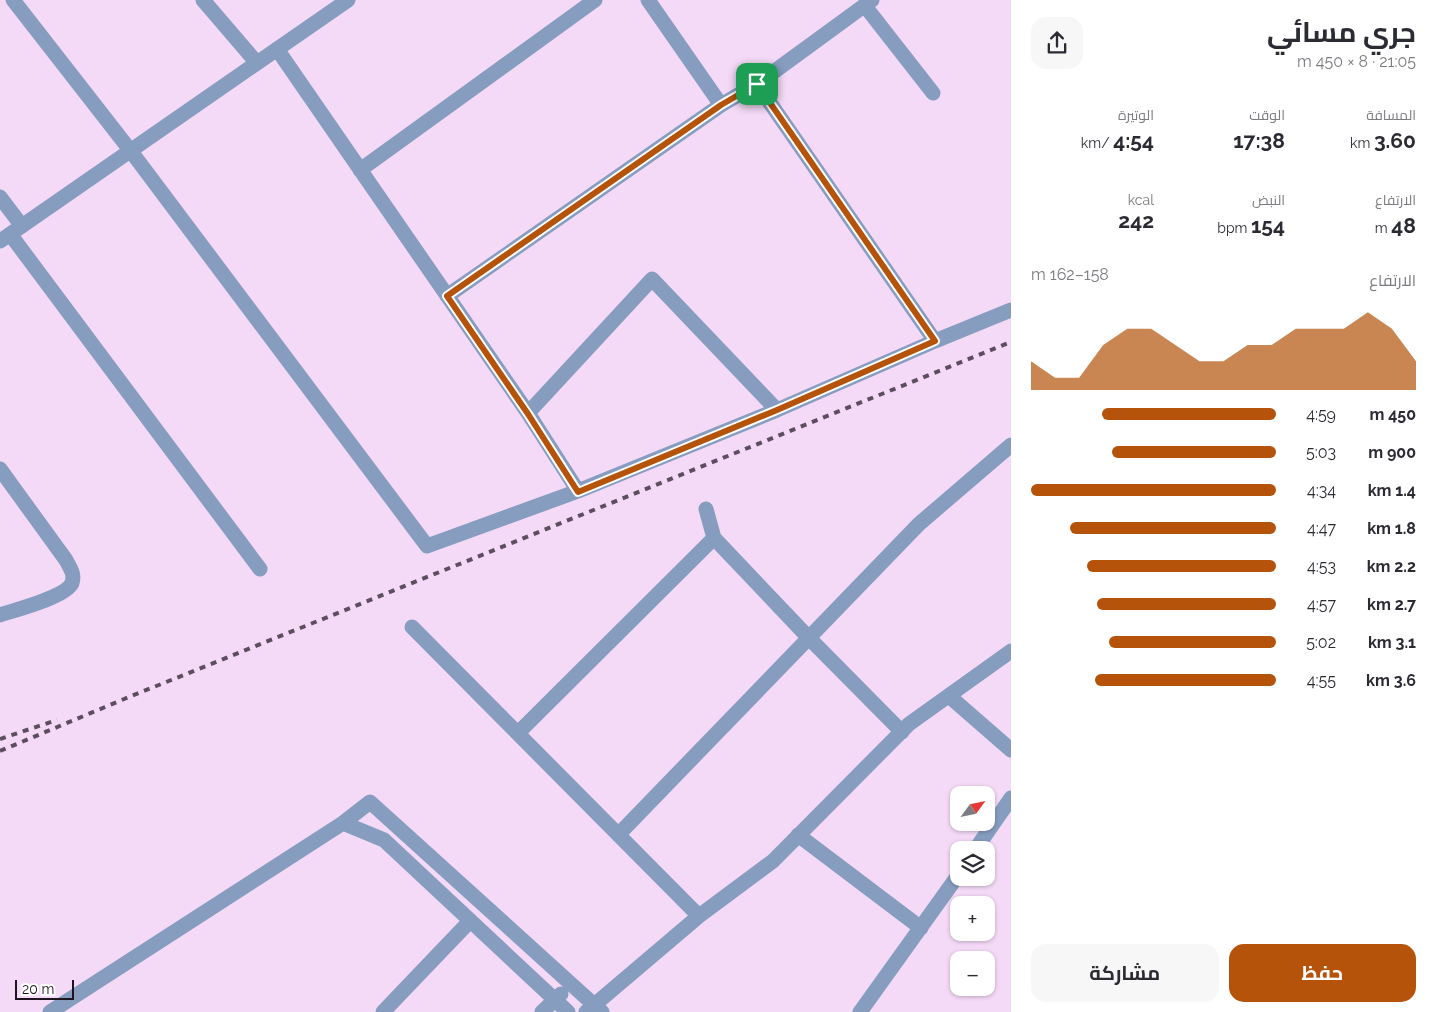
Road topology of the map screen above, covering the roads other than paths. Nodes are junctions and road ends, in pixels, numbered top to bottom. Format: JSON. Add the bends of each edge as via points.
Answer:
{"nodes":[{"id":1,"x":13,"y":0,"type":"edge"},
{"id":2,"x":203,"y":0,"type":"edge"},
{"id":3,"x":348,"y":0,"type":"edge"},
{"id":4,"x":595,"y":0,"type":"edge"},
{"id":5,"x":648,"y":0,"type":"edge"},
{"id":6,"x":868,"y":3,"type":"edge"},
{"id":7,"x":277,"y":49,"type":"junction"},
{"id":8,"x":256,"y":63,"type":"junction"},
{"id":9,"x":757,"y":84,"type":"junction"},
{"id":10,"x":933,"y":93,"type":"dead end"},
{"id":11,"x":721,"y":105,"type":"junction"},
{"id":12,"x":130,"y":150,"type":"junction"},
{"id":13,"x":360,"y":170,"type":"junction"},
{"id":14,"x":0,"y":197,"type":"edge"},
{"id":15,"x":11,"y":233,"type":"edge"},
{"id":16,"x":447,"y":296,"type":"junction"},
{"id":17,"x":1011,"y":310,"type":"edge"},
{"id":18,"x":935,"y":341,"type":"junction"},
{"id":19,"x":777,"y":410,"type":"junction"},
{"id":20,"x":528,"y":414,"type":"junction"},
{"id":21,"x":1011,"y":445,"type":"edge"},
{"id":22,"x":0,"y":469,"type":"edge"},
{"id":23,"x":578,"y":492,"type":"junction"},
{"id":24,"x":706,"y":509,"type":"dead end"},
{"id":25,"x":714,"y":538,"type":"junction"},
{"id":26,"x":260,"y":569,"type":"dead end"},
{"id":27,"x":0,"y":615,"type":"edge"},
{"id":28,"x":412,"y":627,"type":"dead end"},
{"id":29,"x":808,"y":637,"type":"junction"},
{"id":30,"x":1011,"y":651,"type":"edge"},
{"id":31,"x":949,"y":696,"type":"junction"},
{"id":32,"x":902,"y":732,"type":"junction"},
{"id":33,"x":518,"y":733,"type":"junction"},
{"id":34,"x":1011,"y":750,"type":"edge"},
{"id":35,"x":1011,"y":798,"type":"edge"},
{"id":36,"x":343,"y":823,"type":"junction"},
{"id":37,"x":618,"y":834,"type":"junction"},
{"id":38,"x":798,"y":835,"type":"junction"},
{"id":39,"x":981,"y":841,"type":"edge"},
{"id":40,"x":951,"y":886,"type":"edge"},
{"id":41,"x":699,"y":916,"type":"junction"},
{"id":42,"x":470,"y":921,"type":"junction"},
{"id":43,"x":921,"y":928,"type":"junction"},
{"id":44,"x":571,"y":984,"type":"junction"},
{"id":45,"x":555,"y":1000,"type":"junction"},
{"id":46,"x":594,"y":1010,"type":"edge"},
{"id":47,"x":50,"y":1012,"type":"edge"},
{"id":48,"x":383,"y":1012,"type":"edge"},
{"id":49,"x":542,"y":1012,"type":"edge"},
{"id":50,"x":568,"y":1012,"type":"edge"},
{"id":51,"x":860,"y":1012,"type":"edge"}],
"edges":[{"from":1,"to":12,"type":"street"},
{"from":2,"to":8,"type":"street"},
{"from":3,"to":7,"type":"street"},
{"from":4,"to":13,"type":"street"},
{"from":5,"to":11,"type":"street"},
{"from":6,"to":9,"type":"street"},
{"from":6,"to":10,"type":"street"},
{"from":7,"to":8,"type":"street"},
{"from":7,"to":13,"type":"street"},
{"from":8,"to":12,"type":"street"},
{"from":9,"to":11,"type":"street"},
{"from":9,"to":18,"type":"street"},
{"from":11,"to":16,"type":"street"},
{"from":12,"to":15,"type":"street"},
{"from":12,"to":23,"type":"street","via":[[427,546]]},
{"from":13,"to":16,"type":"street"},
{"from":14,"to":15,"type":"street"},
{"from":15,"to":26,"type":"street"},
{"from":16,"to":20,"type":"street"},
{"from":17,"to":18,"type":"street"},
{"from":18,"to":19,"type":"street"},
{"from":19,"to":20,"type":"street","via":[[652,279]]},
{"from":19,"to":23,"type":"street"},
{"from":20,"to":23,"type":"street"},
{"from":21,"to":29,"type":"street","via":[[919,524]]},
{"from":22,"to":27,"type":"street","via":[[73,572],[69,588],[53,597]]},
{"from":24,"to":25,"type":"street"},
{"from":25,"to":29,"type":"street"},
{"from":25,"to":33,"type":"street"},
{"from":28,"to":33,"type":"street"},
{"from":29,"to":32,"type":"street"},
{"from":29,"to":37,"type":"street"},
{"from":30,"to":31,"type":"street"},
{"from":31,"to":32,"type":"street"},
{"from":31,"to":34,"type":"street"},
{"from":32,"to":38,"type":"street"},
{"from":33,"to":37,"type":"street"},
{"from":35,"to":39,"type":"street"},
{"from":36,"to":42,"type":"street","via":[[384,840]]},
{"from":36,"to":44,"type":"street","via":[[370,802]]},
{"from":36,"to":47,"type":"street"},
{"from":37,"to":41,"type":"street"},
{"from":38,"to":41,"type":"street","via":[[773,861]]},
{"from":38,"to":43,"type":"street"},
{"from":40,"to":43,"type":"street"},
{"from":41,"to":46,"type":"street"},
{"from":42,"to":45,"type":"street"},
{"from":42,"to":48,"type":"street"},
{"from":43,"to":51,"type":"street"},
{"from":44,"to":45,"type":"street"},
{"from":44,"to":46,"type":"street"},
{"from":45,"to":49,"type":"street"},
{"from":45,"to":50,"type":"street"}]}
